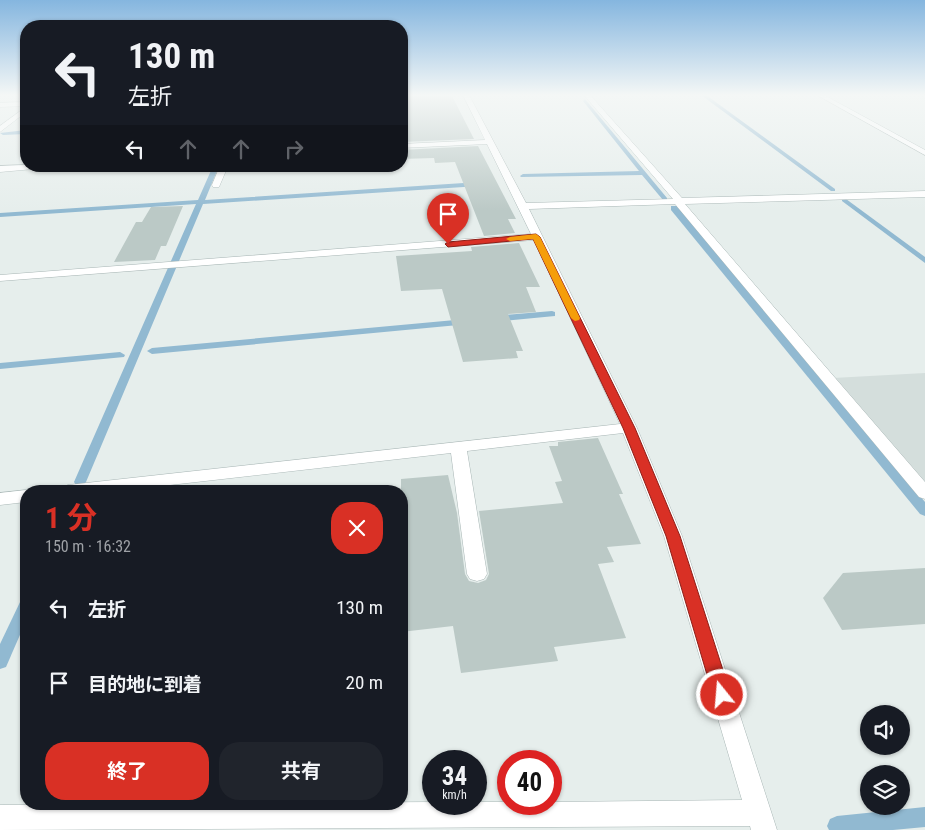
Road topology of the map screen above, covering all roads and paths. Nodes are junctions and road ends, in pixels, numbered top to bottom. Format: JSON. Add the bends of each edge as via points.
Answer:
{"nodes":[{"id":1,"x":485,"y":134,"type":"edge"},
{"id":2,"x":621,"y":134,"type":"edge"},
{"id":3,"x":890,"y":134,"type":"edge"},
{"id":4,"x":489,"y":142,"type":"junction"},
{"id":5,"x":408,"y":146,"type":"edge"},
{"id":6,"x":925,"y":153,"type":"edge"},
{"id":7,"x":20,"y":168,"type":"edge"},
{"id":8,"x":0,"y":169,"type":"edge"},
{"id":9,"x":221,"y":172,"type":"edge"},
{"id":10,"x":216,"y":185,"type":"dead end"},
{"id":11,"x":925,"y":194,"type":"edge"},
{"id":12,"x":678,"y":202,"type":"junction"},
{"id":13,"x":523,"y":206,"type":"junction"},
{"id":14,"x":536,"y":237,"type":"junction"},
{"id":15,"x":0,"y":278,"type":"edge"},
{"id":16,"x":629,"y":428,"type":"junction"},
{"id":17,"x":458,"y":447,"type":"junction"},
{"id":18,"x":121,"y":485,"type":"edge"},
{"id":19,"x":925,"y":493,"type":"edge"},
{"id":20,"x":20,"y":497,"type":"edge"},
{"id":21,"x":0,"y":499,"type":"edge"},
{"id":22,"x":478,"y":574,"type":"dead end"},
{"id":23,"x":0,"y":818,"type":"edge"},
{"id":24,"x":761,"y":821,"type":"edge"}],
"edges":[{"from":1,"to":4,"type":"street"},
{"from":2,"to":12,"type":"street"},
{"from":3,"to":6,"type":"street"},
{"from":4,"to":5,"type":"street"},
{"from":4,"to":13,"type":"street"},
{"from":7,"to":8,"type":"street"},
{"from":9,"to":10,"type":"street"},
{"from":11,"to":12,"type":"street"},
{"from":12,"to":13,"type":"street"},
{"from":12,"to":19,"type":"street"},
{"from":13,"to":14,"type":"street"},
{"from":14,"to":15,"type":"street"},
{"from":14,"to":16,"type":"street"},
{"from":16,"to":17,"type":"street"},
{"from":16,"to":24,"type":"street","via":[[673,536]]},
{"from":17,"to":18,"type":"street"},
{"from":17,"to":22,"type":"street"},
{"from":20,"to":21,"type":"street"},
{"from":23,"to":24,"type":"street"}]}
